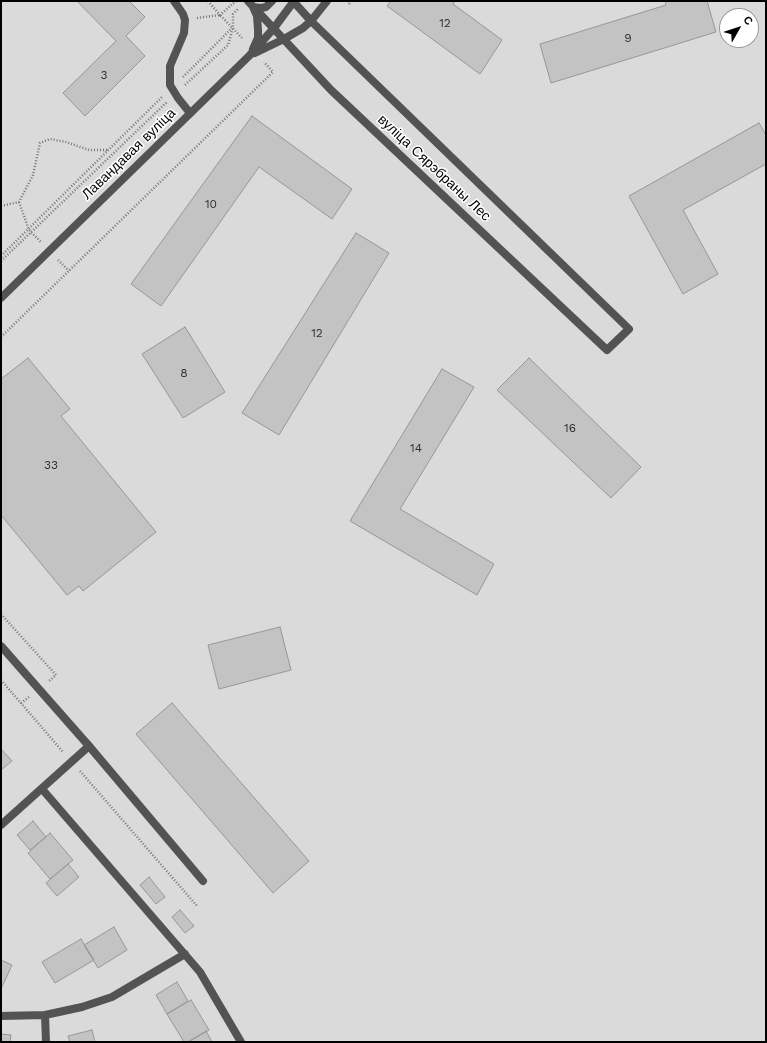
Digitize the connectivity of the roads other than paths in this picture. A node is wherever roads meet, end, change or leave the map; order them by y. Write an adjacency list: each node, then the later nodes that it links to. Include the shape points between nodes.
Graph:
1 (174, 1): 10 (street, via 185,20 184,33 170,66 170,85)
2 (272, 1): 5 (street, via 261,8)
3 (294, 1): 6 (street, вуліца Сярэбраны Лес); 7 (street, Лавандавая вуліца)
4 (327, 1): 6 (street)
5 (248, 4): 7 (street, вуліца Сярэбраны Лес); 9 (street, via 257,16 258,30 258,38)
6 (311, 21): 8 (street); 8 (street, вуліца Сярэбраны Лес, via 629,329 607,350 331,90)
7 (274, 28): 8 (street, вуліца Сярэбраны Лес); 9 (street, Лавандавая вуліца)
8 (284, 39): 9 (street)
9 (250, 55): 10 (street, Лавандавая вуліца)
10 (190, 113): 11 (street, Лавандавая вуліца)
11 (1, 298)
12 (1, 646): 13 (street)
13 (90, 746): 14 (street); 16 (street)
14 (42, 789): 15 (street); 17 (street)
15 (1, 825)
16 (203, 881)
17 (184, 954): 18 (street, via 112,997); 21 (street, via 200,972)
18 (45, 1015): 19 (street); 20 (street)
19 (1, 1016)
20 (46, 1042)
21 (241, 1042)

